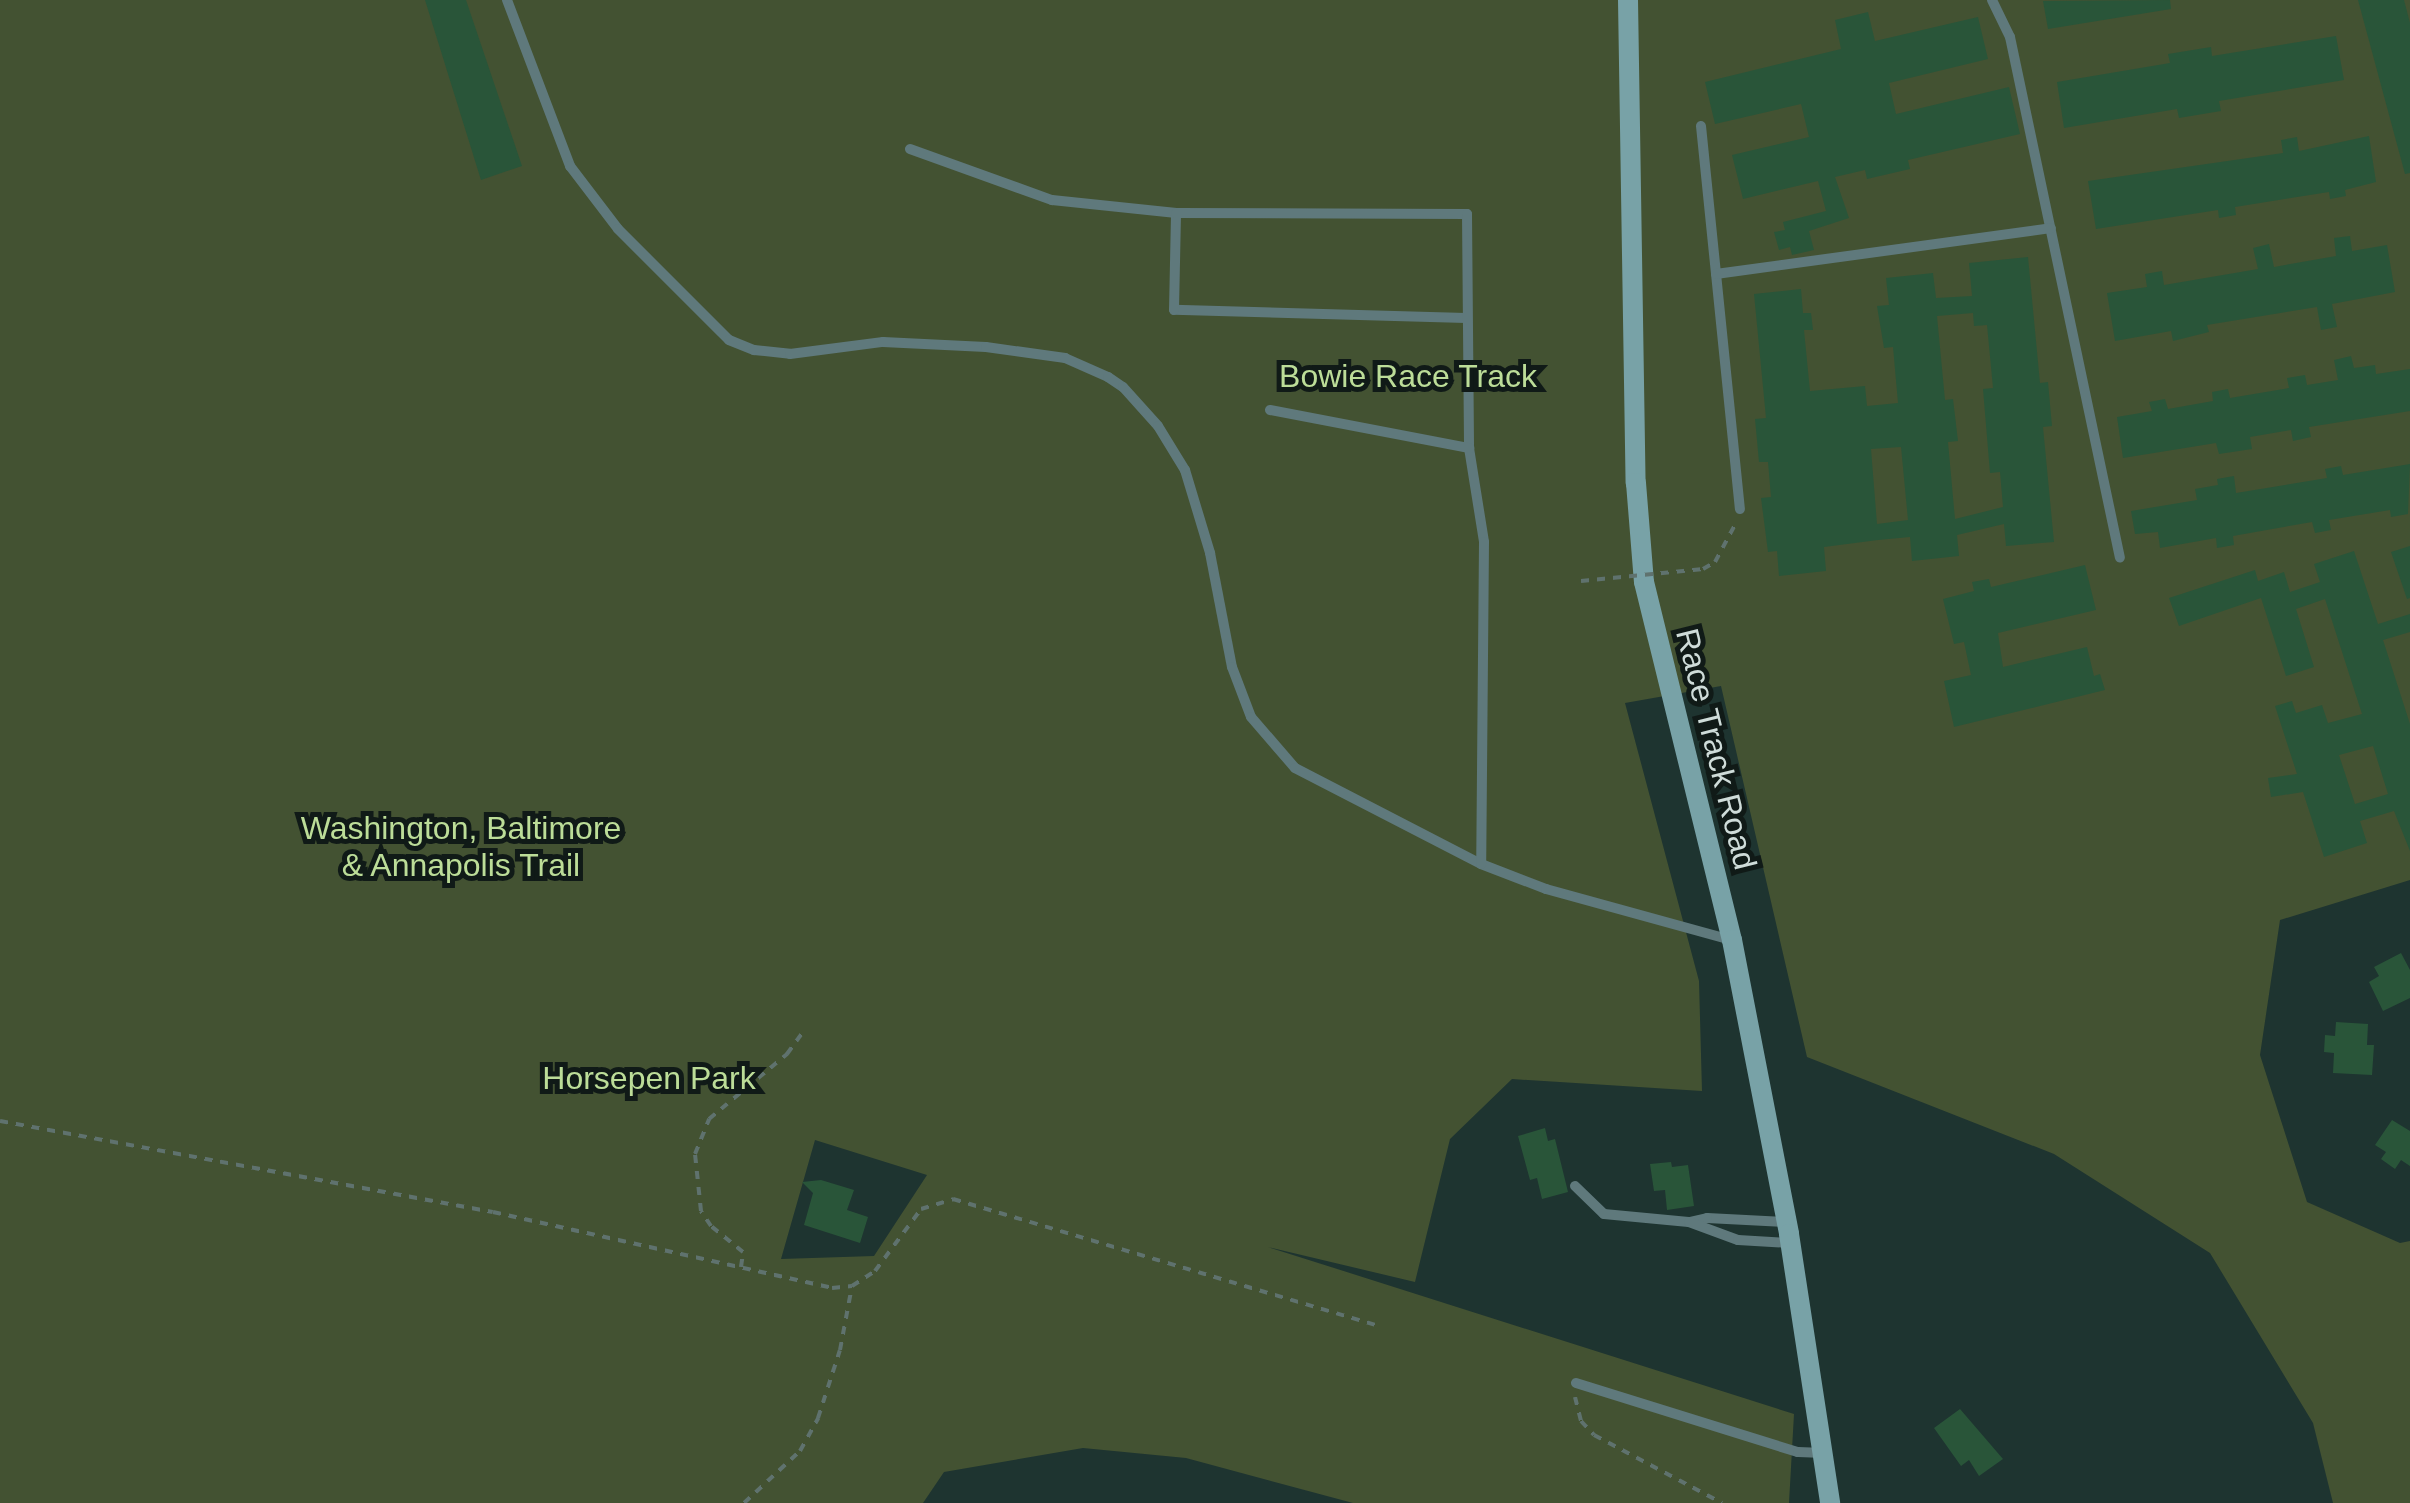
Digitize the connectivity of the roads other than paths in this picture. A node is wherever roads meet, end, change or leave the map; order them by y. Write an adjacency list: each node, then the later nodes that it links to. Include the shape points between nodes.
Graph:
1 (507, 0): 14 (lane, via 570,166 618,229 729,340 790,354 883,342 1017,351 1065,358 1123,387 1185,470 1210,552 1232,667 1266,740 1304,774)
2 (1628, 0): 15 (street, Race Track Road, via 1640,546)
3 (1992, 0): 7 (lane, via 2010,37)
4 (1700, 126): 8 (lane)
5 (910, 149): 6 (lane, via 1052,200)
6 (1176, 212): 9 (lane, via 1174,310); 9 (lane, via 1466,214)
7 (2051, 228): 8 (lane); 13 (lane)
8 (1716, 274): 12 (lane)
9 (1466, 318): 11 (lane)
10 (1270, 410): 11 (lane)
11 (1469, 448): 14 (lane, via 1484,542)
12 (1740, 509)
13 (2120, 558)
14 (1481, 864): 15 (lane, via 1546,889)
15 (1732, 940): 18 (street, Race Track Road)
16 (1574, 1186): 17 (lane, via 1604,1214)
17 (1689, 1222): 18 (lane, via 1707,1218); 18 (lane, via 1738,1240)
18 (1788, 1233): 20 (street, Race Track Road)
19 (1576, 1383): 20 (lane, via 1798,1452)
20 (1825, 1453): 21 (street, Race Track Road)
21 (1830, 1503)

